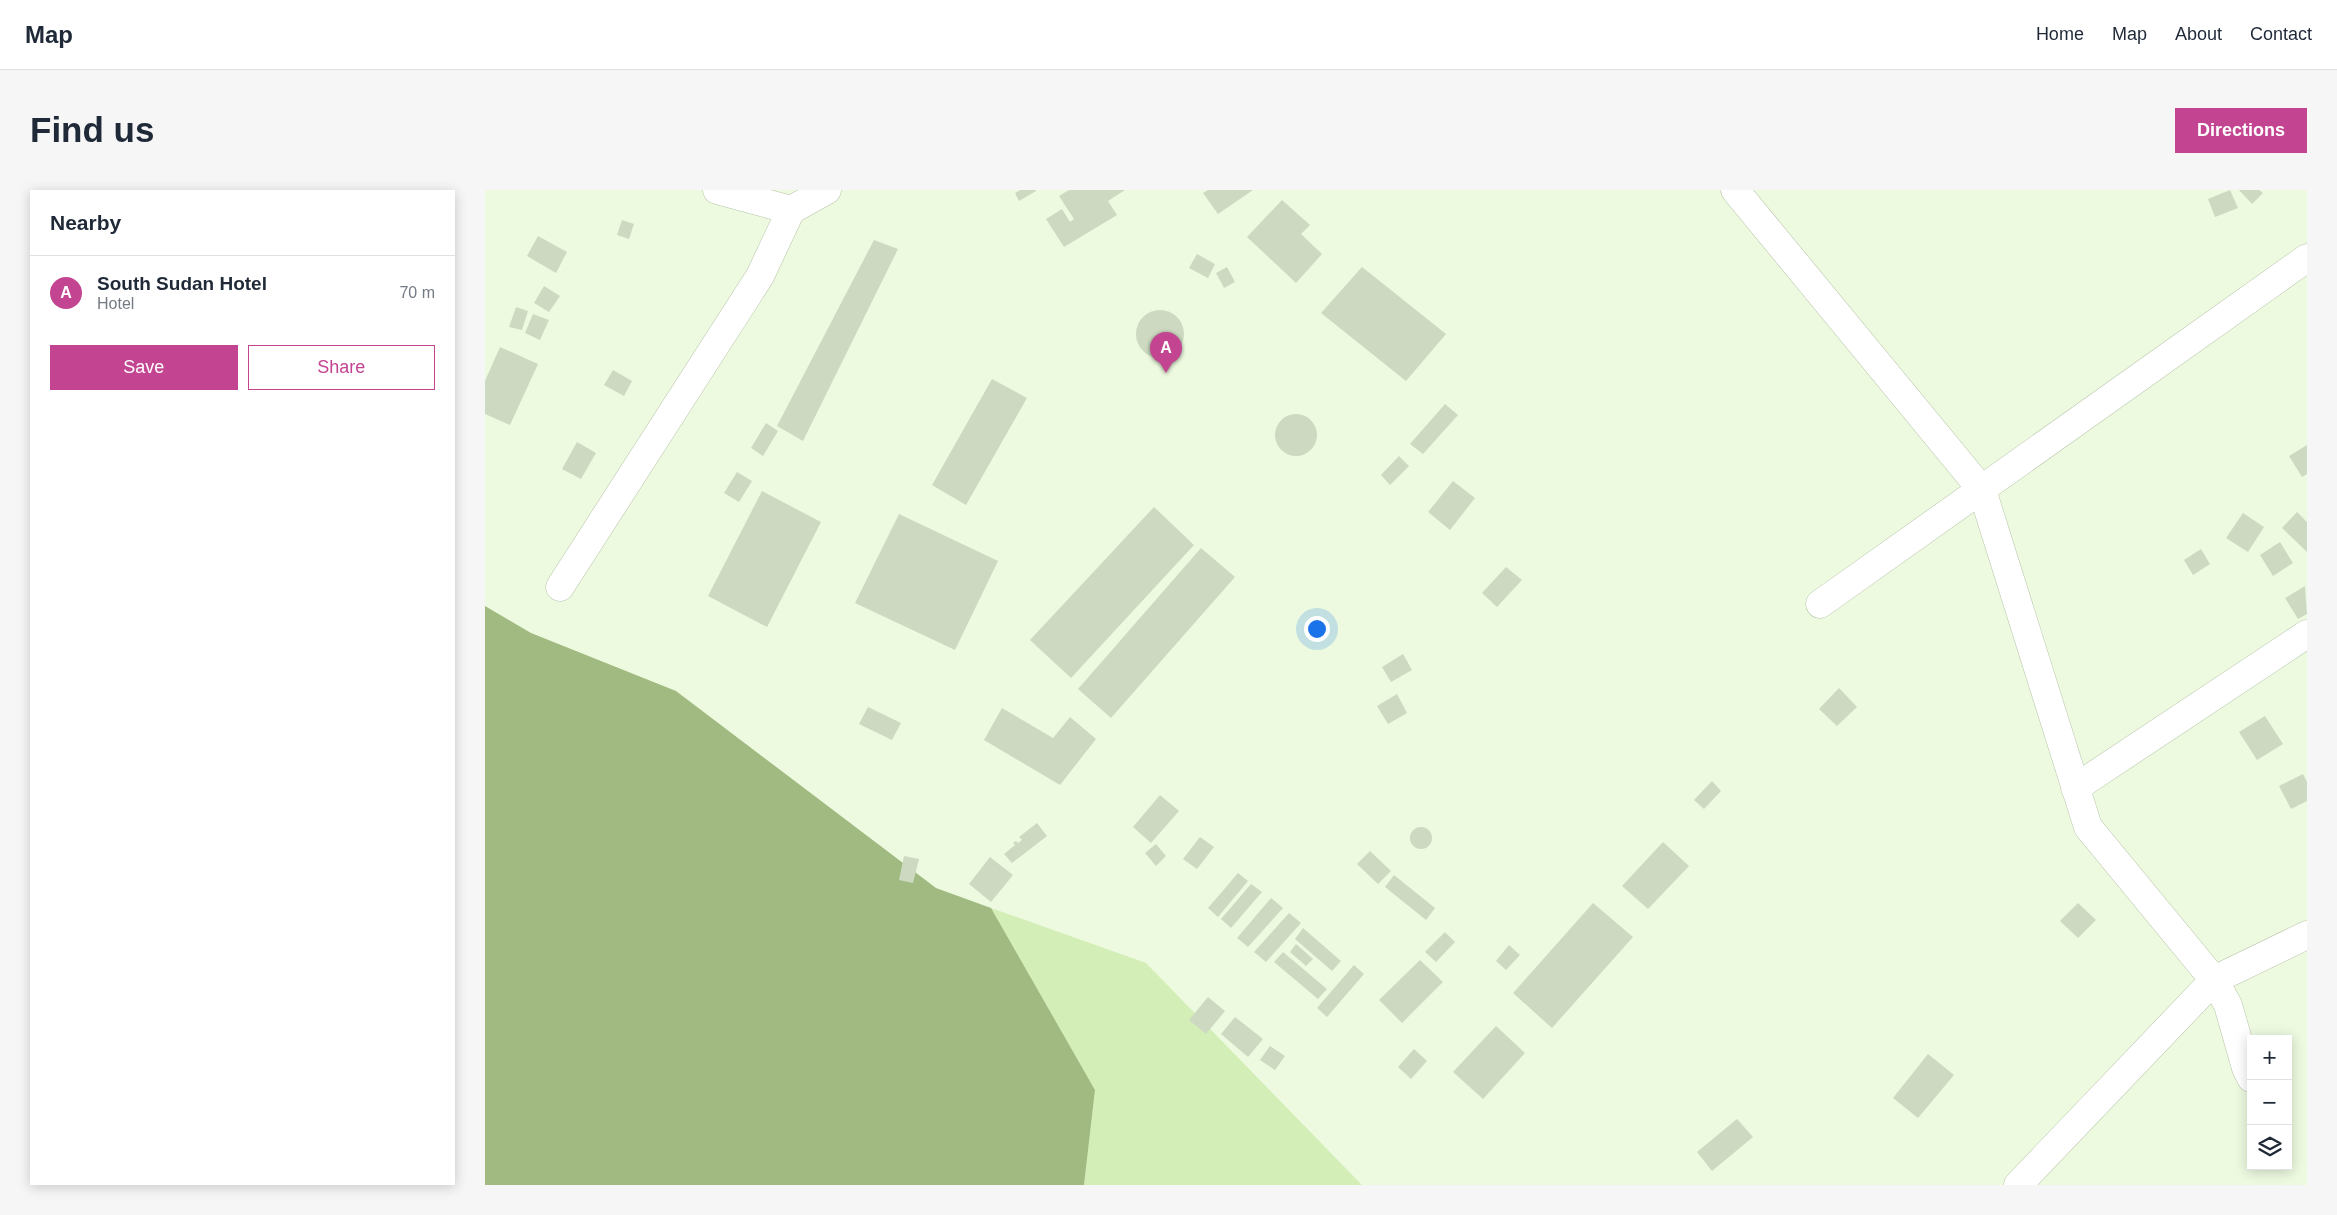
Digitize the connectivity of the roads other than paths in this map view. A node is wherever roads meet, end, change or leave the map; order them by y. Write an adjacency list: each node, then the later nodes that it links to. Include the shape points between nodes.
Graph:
1 (717, 190): 4 (street)
2 (827, 190): 4 (street)
3 (1735, 190): 6 (street)
4 (791, 210): 7 (street, via 760,276)
5 (2307, 258): 6 (street)
6 (1982, 490): 8 (street); 10 (street)
7 (560, 587)
8 (1820, 604)
9 (2307, 634): 10 (street)
10 (2075, 788): 12 (street, via 2088,827)
11 (2307, 935): 12 (street)
12 (2213, 980): 13 (street, via 2228,1005); 14 (street)
13 (2247, 1070)
14 (2018, 1185)

